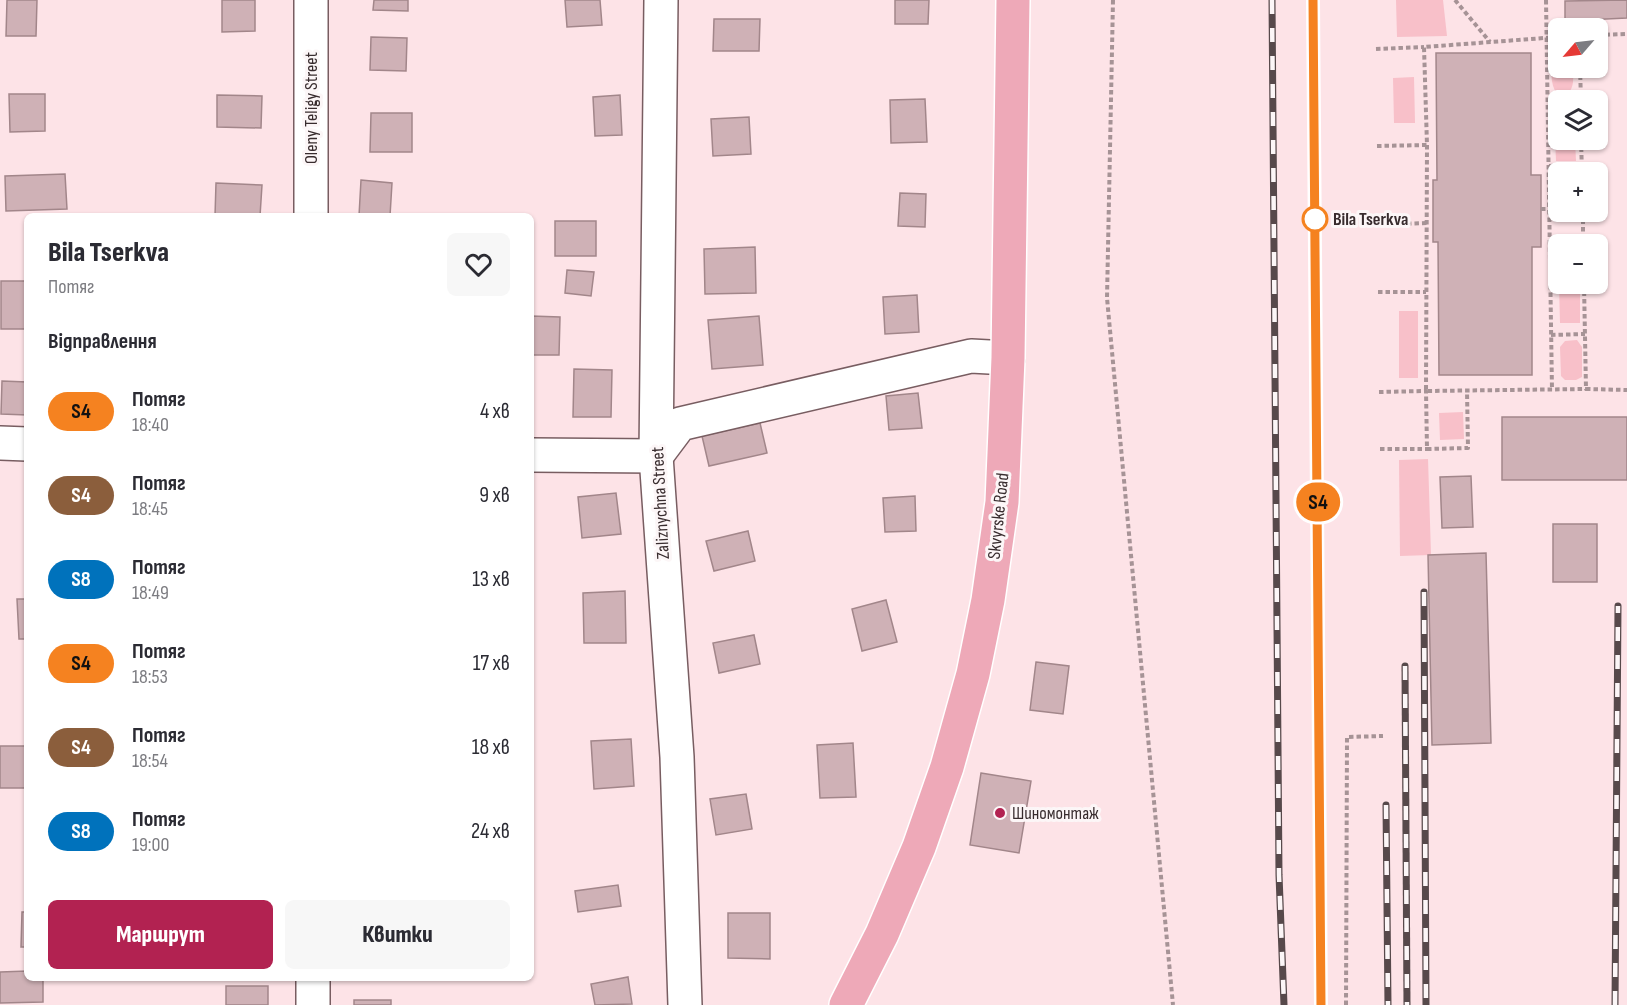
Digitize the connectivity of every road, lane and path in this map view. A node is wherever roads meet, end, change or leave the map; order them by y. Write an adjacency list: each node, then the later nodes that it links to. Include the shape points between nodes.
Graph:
1 (311, 0): 20 (street, Oleny Teligy Street)
2 (661, 0): 41 (street, Zaliznychna Street)
3 (1013, 0): 29 (main road, Skvyrske Road)
4 (1113, 0): 47 (path, via 1107,298)
5 (1455, 0): 10 (path)
6 (1546, 0): 9 (path)
7 (1627, 34): 8 (path)
8 (1608, 35)
9 (1547, 38): 10 (path); 13 (path)
10 (1490, 42): 11 (path)
11 (1424, 47): 12 (path); 14 (path)
12 (1376, 49)
13 (1548, 102)
14 (1427, 145): 15 (path); 16 (path)
15 (1377, 146)
16 (1427, 208): 18 (path); 21 (path)
17 (1548, 208): 19 (path)
18 (1433, 209)
19 (1541, 209)
20 (311, 213)
21 (1427, 223): 22 (path); 24 (path)
22 (1377, 225)
23 (1378, 292): 24 (path)
24 (1426, 292): 33 (path)
25 (1551, 294): 28 (path)
26 (1584, 294): 27 (path)
27 (1585, 334): 28 (path); 30 (path)
28 (1551, 335): 31 (path)
29 (1008, 358): 41 (street, via 971,356 680,424); 46 (main road, Skvyrske Road, via 1002,502 973,674 919,848)
30 (1586, 389): 31 (path); 32 (path)
31 (1552, 390): 34 (path)
32 (1627, 390)
33 (1426, 391): 34 (path); 35 (path); 39 (path)
34 (1467, 391): 39 (path, via 1468,448)
35 (1379, 392)
36 (0, 443): 37 (street)
37 (24, 444)
38 (1380, 449): 39 (path)
39 (1427, 449)
40 (534, 455): 41 (street)
41 (656, 456): 45 (street, Zaliznychna Street, via 677,757)
42 (1383, 736): 48 (path, via 1347,737)
43 (313, 981): 44 (street)
44 (314, 1005)
45 (685, 1005)
46 (846, 1005)
47 (1173, 1005)
48 (1346, 1005)

